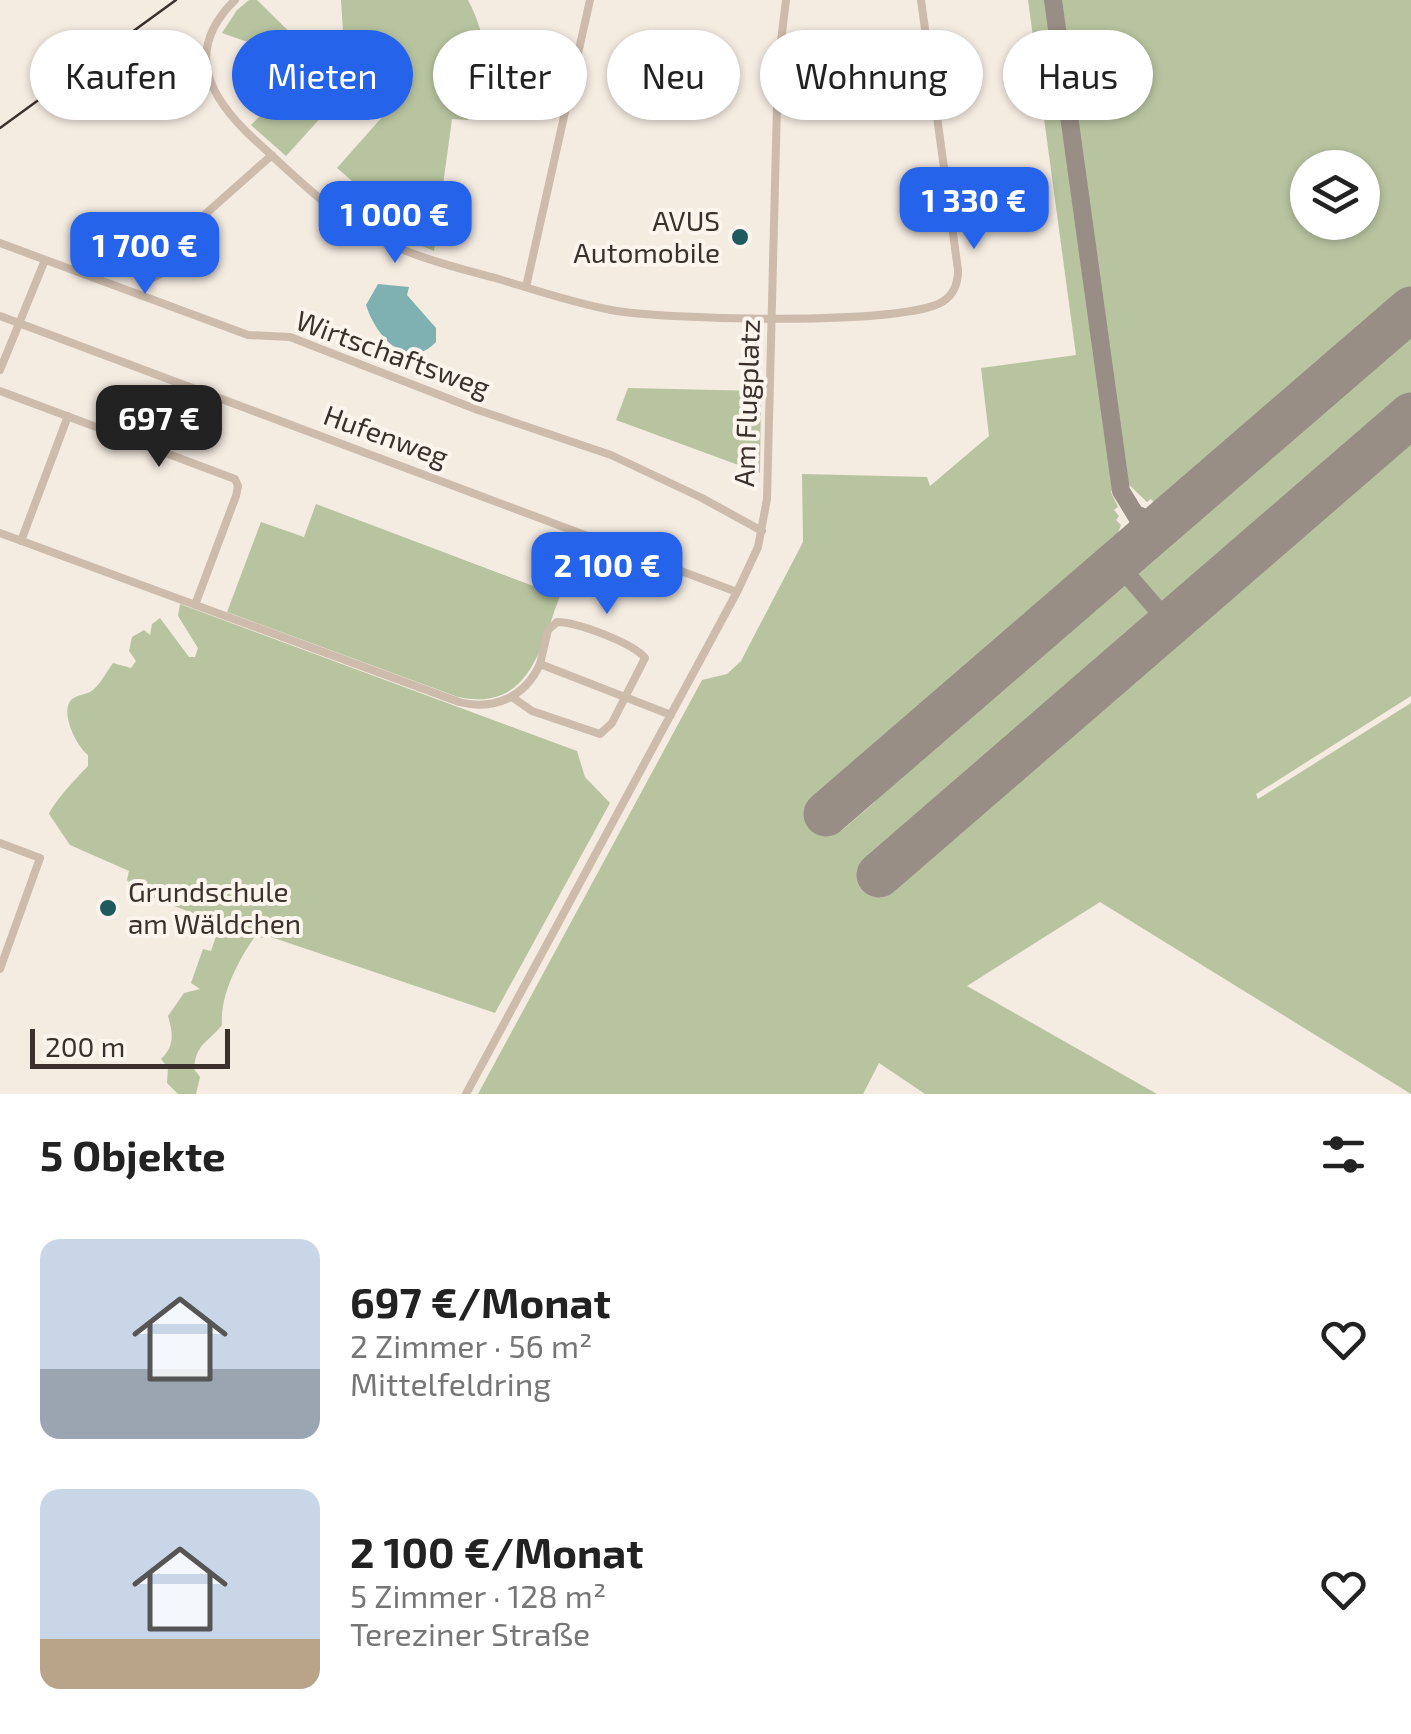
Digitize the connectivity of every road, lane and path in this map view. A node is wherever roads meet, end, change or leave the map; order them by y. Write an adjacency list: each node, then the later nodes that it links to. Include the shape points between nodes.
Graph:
1 (235, 0): 5 (street, via 212,35 210,79 222,107)
2 (590, 0): 9 (street)
3 (786, 0): 11 (street, Am Flugplatz, via 778,66)
4 (921, 0): 11 (street, via 956,286 946,300 927,308 846,318)
5 (272, 155): 7 (street); 9 (street, via 331,208 382,240)
6 (0, 243): 8 (street, Wirtschaftsweg)
7 (161, 253)
8 (45, 260): 12 (street); 16 (street, Wirtschaftsweg, via 248,335 290,337 611,456)
9 (526, 288): 11 (street, via 618,312)
10 (0, 316): 12 (street, Hufenweg)
11 (772, 317): 16 (street, Am Flugplatz)
12 (19, 323): 13 (street); 19 (street, Hufenweg)
13 (0, 370)
14 (0, 391): 15 (street)
15 (68, 416): 18 (street); 20 (street, via 237,482)
16 (762, 532): 19 (street, Am Flugplatz)
17 (0, 533): 18 (street)
18 (21, 541): 20 (street)
19 (737, 592): 24 (street, Am Flugplatz)
20 (195, 605): 22 (street, via 459,702 484,706)
21 (540, 664): 22 (street); 23 (street); 23 (street, via 548,630 557,622 626,644 644,658)
22 (512, 697): 23 (street, via 532,711 600,734)
23 (626, 697): 24 (street)
24 (671, 714): 27 (street, Am Flugplatz)
25 (0, 843): 26 (street, via 40,858)
26 (0, 969)
27 (466, 1094)

